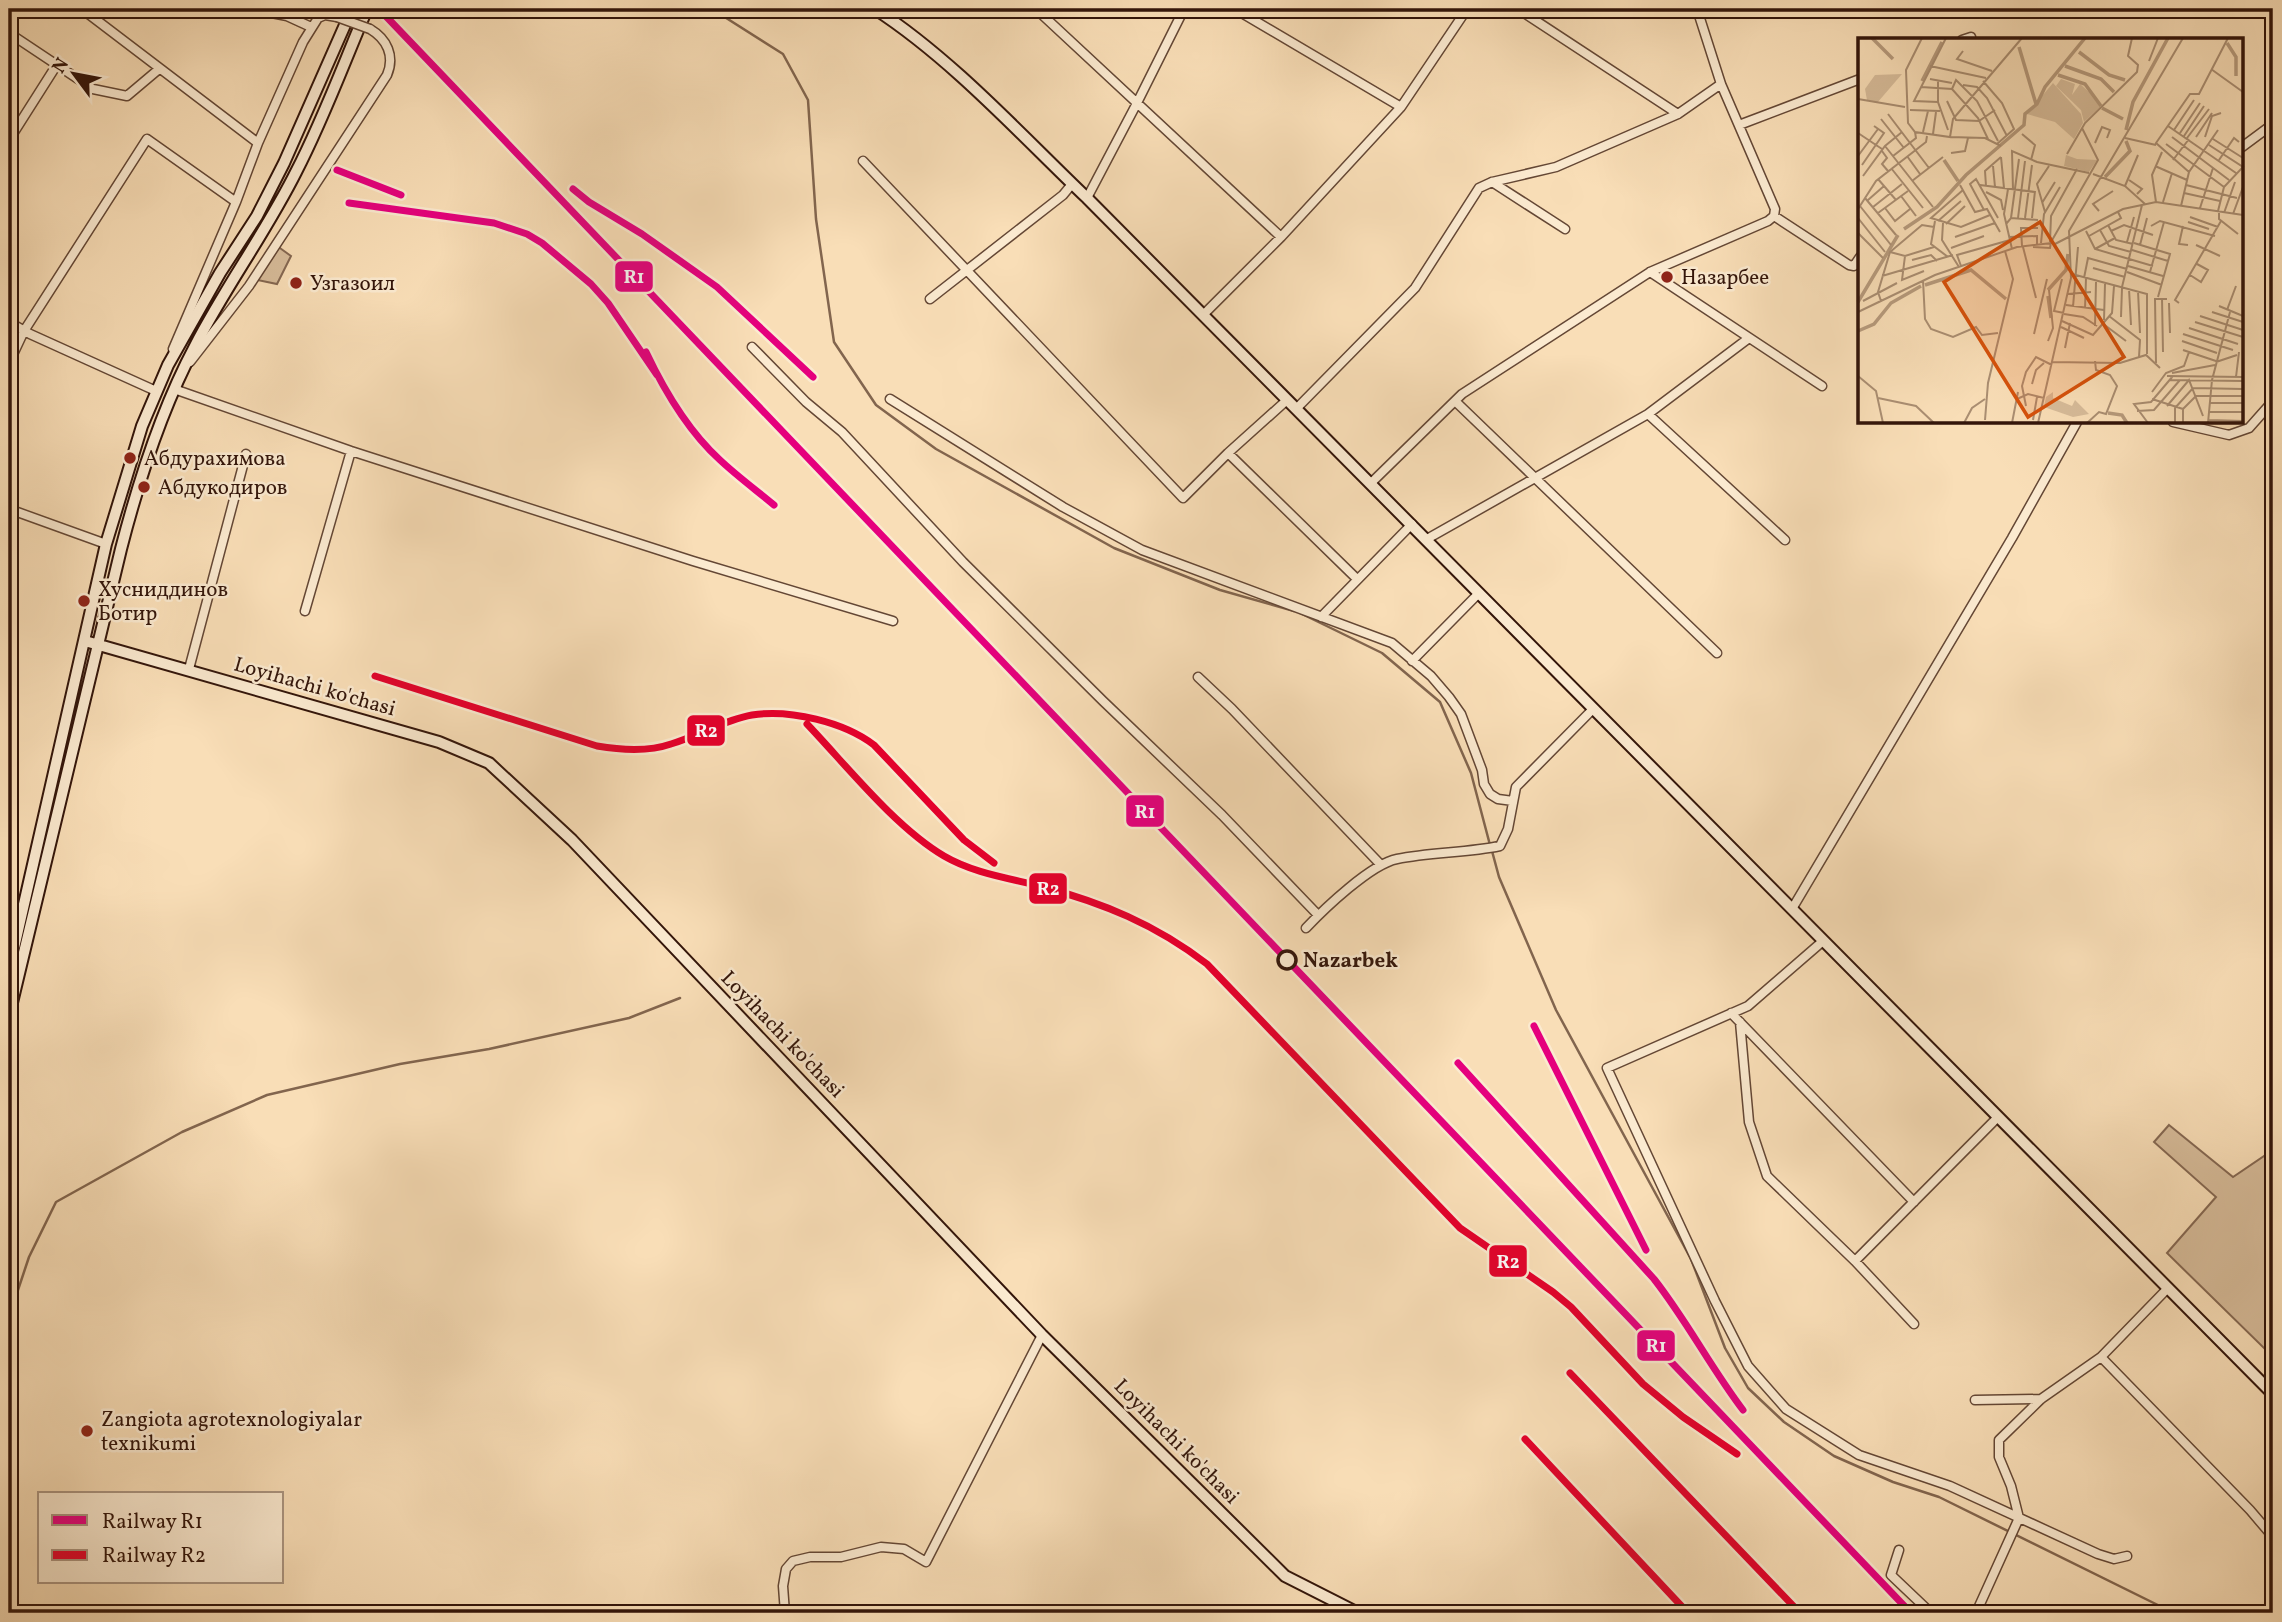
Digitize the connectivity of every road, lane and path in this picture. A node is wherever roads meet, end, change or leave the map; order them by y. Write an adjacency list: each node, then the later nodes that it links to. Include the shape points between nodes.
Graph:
1 (82, 9): 18 (street)
2 (250, 9): 13 (street)
3 (352, 9): 47 (main road, via 262,205)
4 (875, 9): 31 (main road, via 958,74)
5 (1035, 9): 21 (street)
6 (1184, 9): 21 (street)
7 (1235, 9): 22 (street)
8 (1467, 9): 22 (street)
9 (1518, 9): 23 (street)
10 (1697, 9): 20 (street)
11 (319, 12): 13 (street); 48 (street, bridge, via 370,29 387,46 391,62 387,75 249,286)
12 (364, 16): 48 (main road, via 297,170)
13 (311, 27): 27 (street)
14 (9, 33): 17 (street)
15 (1971, 37): 16 (street)
16 (1968, 38)
17 (55, 66): 18 (street, via 93,89 127,96); 26 (street)
18 (159, 69): 27 (street)
19 (1858, 80): 25 (street)
20 (1721, 84): 23 (street); 25 (street)
21 (1137, 103): 32 (street); 36 (street)
22 (1401, 107): 36 (street)
23 (1678, 114): 30 (street, via 1556,167)
24 (2273, 124): 28 (street)
25 (1739, 125): 34 (street, via 1775,208)
26 (9, 140)
27 (258, 143): 33 (street)
28 (2244, 146)
29 (863, 161): 38 (street)
30 (1492, 182): 35 (street); 56 (street, via 1479,188 1415,288)
31 (1072, 184): 32 (main road); 38 (street)
32 (1087, 198): 41 (main road)
33 (236, 202): 43 (street, via 147,139); 47 (street)
34 (1774, 216): 37 (street, via 1849,265); 39 (street)
35 (1565, 229)
36 (1281, 236): 41 (street)
37 (1858, 260)
38 (966, 271): 40 (street); 61 (street, via 1183,498)
39 (1650, 272): 44 (street); 54 (street)
40 (930, 299)
41 (1203, 315): 53 (main road)
42 (9, 322): 43 (street)
43 (24, 331): 46 (street); 51 (street)
44 (1749, 338): 49 (street); 57 (street)
45 (752, 347): 85 (street, via 842,432 963,562)
46 (9, 363)
47 (168, 365): 51 (main road)
48 (182, 372): 50 (main road)
49 (1822, 386)
50 (174, 389): 60 (street); 76 (main road, via 141,475)
51 (156, 391): 69 (main road, via 128,465)
52 (890, 398): 73 (street, via 1063,507 1142,550)
53 (1287, 400): 56 (main road); 61 (street)
54 (1455, 401): 63 (street); 64 (street)
55 (2273, 401): 59 (street, via 2249,428 2229,435)
56 (1297, 408): 64 (main road)
57 (1648, 414): 63 (street); 68 (street)
58 (2076, 424): 84 (street)
59 (2182, 424)
60 (351, 451): 72 (street); 74 (street)
61 (1228, 453): 70 (street)
62 (246, 454): 79 (street)
63 (1537, 478): 67 (street); 77 (street)
64 (1371, 483): 66 (main road)
65 (9, 509): 69 (street)
66 (1412, 524): 67 (main road); 70 (street)
67 (1427, 539): 71 (main road)
68 (1785, 540)
69 (106, 544): 75 (main road)
70 (1357, 579): 73 (street)
71 (1479, 593): 78 (street); 81 (main road)
72 (305, 611)
73 (1321, 617): 78 (street, via 1392,643)
74 (893, 621)
75 (86, 641): 76 (main road, Loyihachi ko'chasi); 88 (main road)
76 (98, 644): 79 (main road, Loyihachi ko'chasi); 90 (main road)
77 (1717, 653)
78 (1412, 661): 82 (street, via 1461,714 1490,794)
79 (188, 669): 97 (main road, Loyihachi ko'chasi, via 439,742 489,763 572,840)
80 (1198, 677): 83 (street)
81 (1593, 709): 82 (street, via 1516,787); 84 (main road)
82 (1513, 800): 83 (street, via 1500,846 1395,859)
83 (1381, 865): 85 (street)
84 (1792, 909): 87 (main road)
85 (1318, 915): 86 (street)
86 (1306, 928)
87 (1823, 941): 89 (street, via 1748,1006); 92 (main road)
88 (9, 970)
89 (1731, 1013): 91 (street); 102 (street, via 1607,1068 1748,1366 1786,1409 1859,1455 1950,1486)
90 (9, 1016)
91 (1740, 1022): 93 (street); 94 (street, via 1749,1122 1767,1176)
92 (1998, 1117): 93 (street); 95 (main road)
93 (1914, 1202): 94 (street)
94 (1855, 1261): 96 (street)
95 (2168, 1288): 98 (street); 99 (main road)
96 (1914, 1324)
97 (1042, 1335): 106 (street, via 926,1562 904,1549 881,1547 841,1557 793,1561 786,1569 783,1587); 107 (main road, Loyihachi ko'chasi, via 1285,1576)
98 (2101, 1357): 100 (street); 103 (street)
99 (2273, 1394)
100 (2042, 1399): 101 (street); 102 (street, via 1999,1440 1999,1457)
101 (1975, 1400)
102 (2019, 1518): 105 (street, via 2098,1554 2114,1559); 109 (street)
103 (2273, 1537)
104 (1899, 1550): 108 (street, via 1891,1575)
105 (2127, 1556)
106 (785, 1613)
107 (1358, 1613)
108 (1931, 1613)
109 (1976, 1613)

